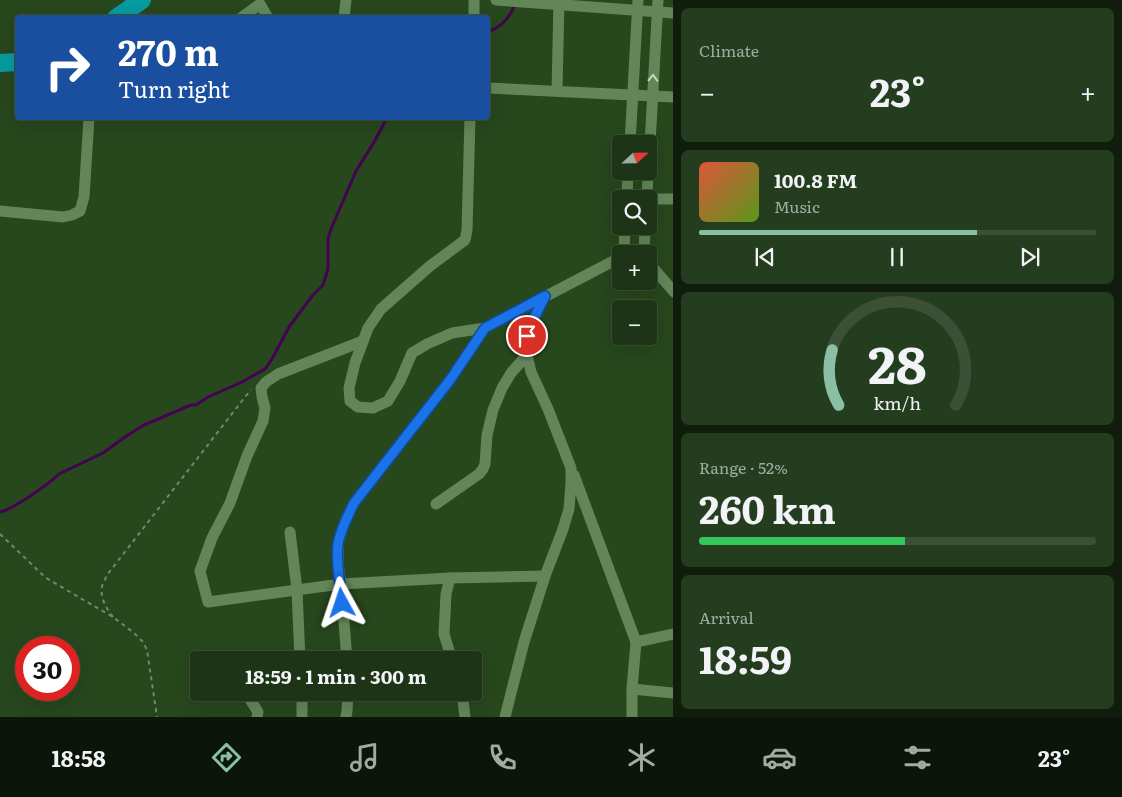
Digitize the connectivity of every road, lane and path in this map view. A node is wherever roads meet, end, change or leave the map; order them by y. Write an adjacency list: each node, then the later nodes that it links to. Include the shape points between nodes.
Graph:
1 (142, 0): 12 (highway)
2 (346, 0): 15 (street)
3 (474, 0): 16 (street)
4 (496, 0): 6 (street)
5 (658, 0): 10 (street)
6 (516, 1): 8 (street)
7 (266, 2): 13 (street); 14 (street)
8 (559, 2): 9 (street); 20 (street)
9 (638, 5): 10 (street); 21 (street)
10 (657, 12): 11 (street); 22 (street, one-way to 10)
11 (673, 13)
12 (120, 15)
13 (246, 15)
14 (268, 15)
15 (344, 15)
16 (474, 15)
17 (15, 62): 18 (highway)
18 (0, 63)
19 (490, 88): 20 (street)
20 (557, 91): 21 (street)
21 (632, 95): 22 (street); 26 (street)
22 (652, 96): 23 (street); 27 (street)
23 (673, 98)
24 (89, 120): 30 (street, via 84,197 80,211 64,216)
25 (470, 120): 36 (street, via 467,230 464,240 381,309)
26 (630, 135)
27 (650, 135)
28 (657, 199): 29 (street)
29 (673, 200)
30 (0, 211)
31 (612, 262): 34 (street)
32 (657, 273): 33 (street)
33 (673, 292)
34 (545, 296): 35 (street); 37 (street, via 527,336)
35 (485, 328): 36 (street, via 452,333 412,353 388,401 373,408 358,407 350,401 349,388); 45 (street, via 450,380 354,503 338,544)
36 (363, 341): 46 (street, via 278,374 261,388 265,408 263,421 200,571 208,602)
37 (527, 355): 39 (street); 40 (street, via 511,373 493,410 483,469)
38 (252, 389): 47 (path, via 107,575 102,586 103,598)
39 (570, 468): 43 (street, via 569,509); 49 (street)
40 (436, 504)
41 (290, 532): 46 (street)
42 (0, 534): 47 (path, via 46,578)
43 (545, 576): 44 (street); 64 (street)
44 (450, 578): 45 (street); 52 (street, via 444,634)
45 (341, 584): 46 (street); 51 (street)
46 (297, 590): 50 (street)
47 (113, 617): 60 (path, via 134,633 147,650)
48 (673, 634): 49 (street)
49 (636, 642): 53 (street)
50 (300, 651)
51 (345, 651)
52 (449, 651)
53 (632, 689): 54 (street); 65 (street)
54 (673, 693)
55 (251, 701): 59 (street)
56 (302, 701): 61 (street)
57 (347, 701): 62 (street)
58 (463, 701): 63 (street)
59 (259, 715)
60 (157, 717)
61 (302, 717)
62 (346, 717)
63 (466, 717)
64 (505, 717)
65 (632, 717)

